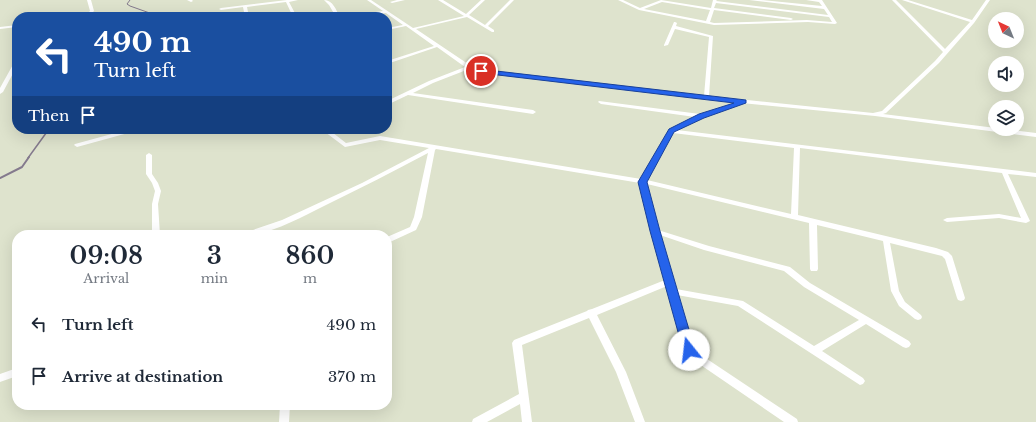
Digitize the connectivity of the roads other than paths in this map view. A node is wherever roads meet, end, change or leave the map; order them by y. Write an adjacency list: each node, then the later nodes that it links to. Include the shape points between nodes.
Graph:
1 (89, 0): 25 (street)
2 (295, 0): 16 (street)
3 (326, 0): 28 (street)
4 (369, 0): 29 (street)
5 (403, 0): 19 (street)
6 (440, 0): 31 (street)
7 (483, 0): 31 (street)
8 (512, 0): 38 (street)
9 (620, 0): 23 (street)
10 (663, 0): 23 (street); 24 (street)
11 (751, 0): 21 (street)
12 (808, 0): 18 (street)
13 (894, 0): 47 (street)
14 (904, 0): 35 (street)
15 (988, 0): 35 (street)
16 (287, 1): 20 (street); 27 (street)
17 (715, 1): 24 (street); 32 (street)
18 (821, 1): 21 (street)
19 (392, 2)
20 (245, 6): 22 (street); 26 (street)
21 (826, 8): 32 (street)
22 (221, 9)
23 (640, 9): 33 (street)
24 (712, 9): 34 (street); 36 (street)
25 (91, 12)
26 (246, 12)
27 (292, 12)
28 (335, 12)
29 (388, 12)
30 (392, 15): 37 (street)
31 (467, 15): 38 (street); 43 (street)
32 (830, 16): 34 (street, via 835,23)
33 (679, 17): 36 (street); 42 (street)
34 (811, 21): 36 (street, via 721,25)
35 (973, 22): 47 (street)
36 (708, 23)
37 (407, 25): 41 (street); 43 (street)
38 (486, 26): 44 (street)
39 (12, 27): 40 (street)
40 (0, 28)
41 (392, 28)
42 (673, 28): 45 (street); 53 (street, via 712,36)
43 (412, 29): 46 (street)
44 (493, 31)
45 (666, 45)
46 (437, 46): 48 (street); 49 (street)
47 (945, 52): 58 (street, via 938,62 884,112)
48 (392, 61)
49 (469, 67): 52 (street); 53 (street, via 499,74)
50 (12, 71): 51 (street)
51 (0, 92)
52 (406, 94): 54 (street); 57 (street)
53 (706, 97): 56 (street)
54 (392, 101)
55 (601, 102): 59 (street)
56 (743, 102): 58 (street); 59 (street)
57 (533, 112)
58 (873, 115): 63 (street)
59 (701, 116): 60 (street)
60 (671, 130): 65 (street); 70 (street)
61 (118, 134): 64 (street)
62 (331, 134): 66 (street, via 345,145 380,138)
63 (1036, 135)
64 (77, 145)
65 (796, 146): 68 (street); 71 (street)
66 (434, 148): 70 (street); 75 (street, via 285,222); 77 (street, via 418,217 413,228)
67 (149, 155): 74 (street, via 149,174 158,191 155,204)
68 (1004, 171): 69 (street); 72 (street, via 1026,221 999,216)
69 (1036, 175)
70 (643, 182): 71 (street); 76 (street)
71 (794, 217): 73 (street)
72 (947, 220)
73 (814, 222): 78 (street); 79 (street)
74 (156, 230)
75 (262, 230)
76 (655, 231): 80 (street); 84 (street, via 787,269 807,285)
77 (392, 238)
78 (886, 239): 81 (street, via 945,254 949,258); 83 (street, via 895,290 902,304)
79 (814, 269)
80 (671, 286): 82 (street); 86 (street, via 740,303); 96 (street, via 692,354)
81 (961, 298)
82 (591, 312): 90 (street, via 517,343); 95 (street, via 621,372)
83 (918, 317)
84 (866, 320): 85 (street); 86 (street)
85 (906, 344)
86 (814, 351): 89 (street)
87 (12, 374): 88 (street)
88 (0, 378)
89 (860, 381)
90 (523, 398): 93 (street); 94 (street)
91 (285, 410): 92 (street)
92 (284, 422)
93 (477, 422)
94 (527, 422)
95 (640, 422)
96 (793, 422)

